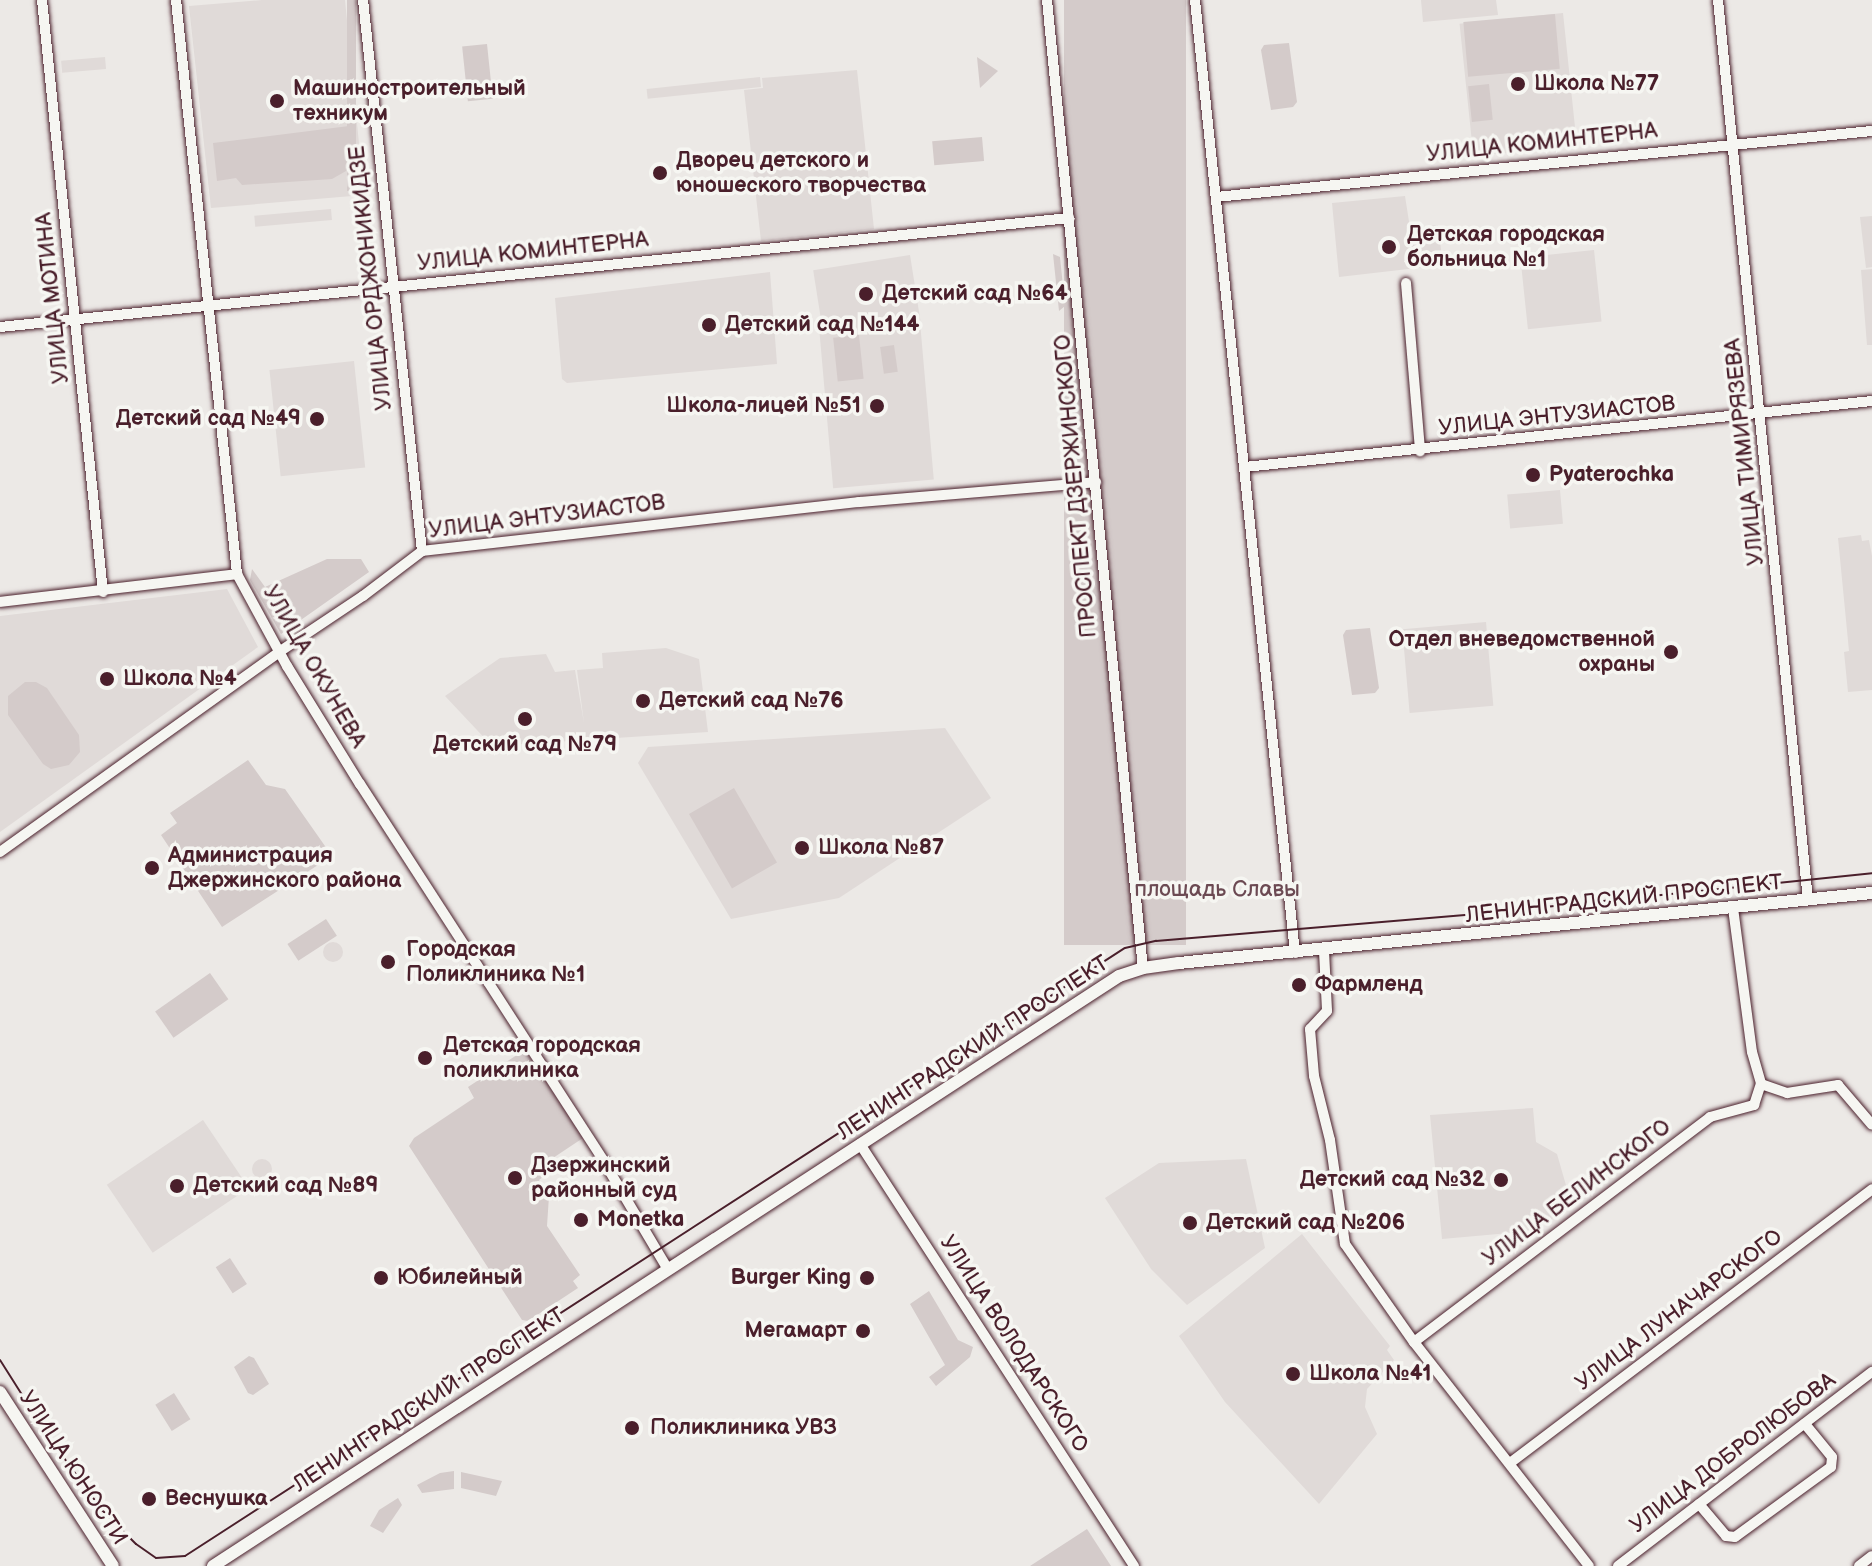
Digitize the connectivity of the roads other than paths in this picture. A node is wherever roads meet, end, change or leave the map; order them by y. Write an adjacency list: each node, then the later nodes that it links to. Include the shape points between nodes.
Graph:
1 (42, 0): 14 (street, УЛИЦА МОТИНА)
2 (176, 0): 13 (street, УЛИЦА ОКУНЕВА)
3 (363, 0): 12 (street, УЛИЦА ОРДЖОНИКИДЗЕ)
4 (1047, 0): 10 (street, ПРОСПЕКТ ДЗЕРЖИНСКОГО)
5 (1195, 0): 9 (street)
6 (1718, 0): 8 (street, УЛИЦА ТИМИРЯЗЕВА)
7 (1872, 131): 8 (street, УЛИЦА КОМИНТЕРНА)
8 (1732, 143): 9 (street, УЛИЦА КОМИНТЕРНА); 17 (street, УЛИЦА ТИМИРЯЗЕВА)
9 (1216, 197): 19 (street)
10 (1069, 218): 12 (street, УЛИЦА КОМИНТЕРНА); 20 (street, ПРОСПЕКТ ДЗЕРЖИНСКОГО)
11 (1406, 283): 18 (street)
12 (392, 286): 13 (street, УЛИЦА КОМИНТЕРНА); 21 (street, УЛИЦА ОРДЖОНИКИДЗЕ)
13 (210, 304): 14 (street, УЛИЦА КОМИНТЕРНА); 22 (street, УЛИЦА ОКУНЕВА)
14 (76, 319): 15 (street, УЛИЦА КОМИНТЕРНА); 23 (street, УЛИЦА МОТИНА)
15 (0, 327)
16 (1872, 401): 17 (street, УЛИЦА ЭНТУЗИАСТОВ)
17 (1760, 413): 18 (street, УЛИЦА ЭНТУЗИАСТОВ); 28 (street, УЛИЦА ТИМИРЯЗЕВА)
18 (1420, 451): 19 (street, УЛИЦА ЭНТУЗИАСТОВ)
19 (1245, 467): 31 (street)
20 (1096, 482): 21 (street, УЛИЦА ЭНТУЗИАСТОВ, via 859,502); 32 (street, ПРОСПЕКТ ДЗЕРЖИНСКОГО)
21 (422, 551): 25 (street, УЛИЦА ЭНТУЗИАСТОВ)
22 (237, 574): 23 (street); 25 (street, УЛИЦА ОКУНЕВА)
23 (103, 592): 24 (street)
24 (0, 602)
25 (279, 652): 26 (street, УЛИЦА ЭНТУЗИАСТОВ); 37 (street, УЛИЦА ОКУНЕВА)
26 (0, 852)
27 (1872, 893): 28 (main road, ЛЕНИНГРАДСКИЙ ПРОСПЕКТ)
28 (1808, 900): 29 (main road, ЛЕНИНГРАДСКИЙ ПРОСПЕКТ)
29 (1733, 908): 30 (main road, ЛЕНИНГРАДСКИЙ ПРОСПЕКТ); 33 (street)
30 (1324, 951): 31 (main road, ЛЕНИНГРАДСКИЙ ПРОСПЕКТ); 38 (street, via 1327,1011 1310,1029 1343,1236 1350,1256)
31 (1295, 953): 32 (main road, ЛЕНИНГРАДСКИЙ ПРОСПЕКТ)
32 (1143, 968): 35 (main road, ЛЕНИНГРАДСКИЙ ПРОСПЕКТ, via 1119,976)
33 (1761, 1084): 34 (street, via 1787,1093 1838,1085); 38 (street, УЛИЦА БЕЛИНСКОГО, via 1754,1105 1710,1117)
34 (1872, 1125)
35 (860, 1144): 37 (main road, ЛЕНИНГРАДСКИЙ ПРОСПЕКТ); 47 (street, УЛИЦА ВОЛОДАРСКОГО)
36 (1872, 1189): 42 (street, УЛИЦА ЛУНАЧАРСКОГО)
37 (667, 1268): 46 (main road, ЛЕНИНГРАДСКИЙ ПРОСПЕКТ)
38 (1414, 1342): 42 (street)
39 (1872, 1372): 41 (street, УЛИЦА ДОБРОЛЮБОВА)
40 (0, 1392): 45 (main road, УЛИЦА ЮНОСТИ)
41 (1805, 1424): 43 (street, УЛИЦА ДОБРОЛЮБОВА); 43 (street, via 1832,1457 1831,1467 1735,1537 1726,1536)
42 (1510, 1463): 48 (street)
43 (1699, 1504): 49 (street, УЛИЦА ДОБРОЛЮБОВА)
44 (1872, 1556): 50 (street)
45 (113, 1566)
46 (213, 1566)
47 (1134, 1566)
48 (1589, 1566)
49 (1618, 1566)
50 (1859, 1566)

